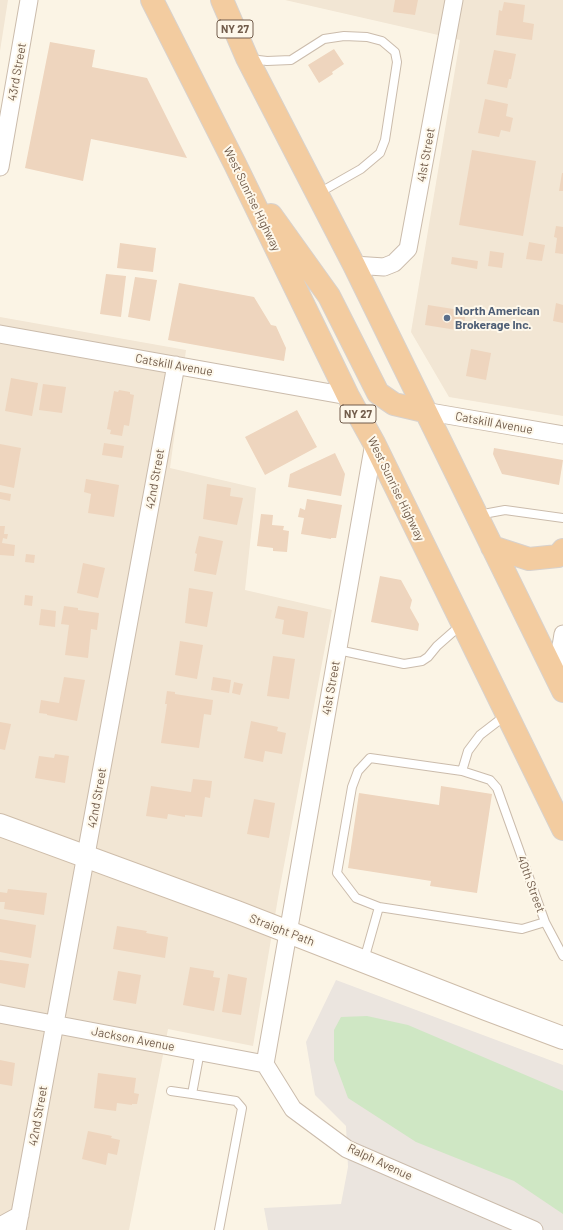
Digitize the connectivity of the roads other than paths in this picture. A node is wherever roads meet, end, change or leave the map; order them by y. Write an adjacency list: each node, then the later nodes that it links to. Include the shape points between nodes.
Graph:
1 (29, 0): 7 (street, 43rd Street)
2 (152, 0): 6 (highway, West Sunrise Highway / NY 27)
3 (222, 0): 5 (highway, NY 27)
4 (454, 0): 9 (street, 41st Street, via 408,249 394,263 384,267)
5 (247, 58): 8 (highway, NY 27); 8 (lane, via 267,61 291,60 324,39 344,36 367,37 382,41 395,52 397,62 385,140 380,153 361,169)
6 (235, 164): 12 (highway, West Sunrise Highway / NY 27); 13 (highway, via 329,296 378,393 394,404)
7 (0, 167)
8 (316, 194): 9 (highway, NY 27)
9 (354, 265): 13 (highway, NY 27)
10 (0, 334): 11 (street, Catskill Avenue)
11 (176, 365): 12 (street, Catskill Avenue); 28 (street, 42nd Street)
12 (348, 396): 15 (highway, West Sunrise Highway / NY 27)
13 (424, 411): 14 (street, Catskill Avenue); 16 (highway, NY 27)
14 (563, 436)
15 (374, 443): 20 (highway, West Sunrise Highway / NY 27); 22 (street, 41st Street)
16 (476, 515): 17 (lane, via 505,510); 18 (highway, NY 27)
17 (563, 518)
18 (492, 547): 19 (highway, via 529,559 558,556); 23 (highway, NY 27)
19 (563, 550)
20 (463, 624): 22 (lane, via 422,661 404,664); 24 (highway, West Sunrise Highway / NY 27)
21 (563, 634): 23 (street)
22 (338, 650): 31 (street, 41st Street)
23 (560, 684)
24 (507, 715): 25 (lane, via 480,735 468,751); 27 (highway, West Sunrise Highway / NY 27)
25 (462, 771): 29 (lane, 40th Street, via 370,758 358,771 352,787 337,873 356,898); 30 (lane, 40th Street, via 490,780 497,788)
26 (0, 825): 28 (main road, Straight Path)
27 (563, 829)
28 (86, 856): 31 (main road, Straight Path); 35 (street, 42nd Street)
29 (379, 907): 30 (lane, 40th Street, via 522,929); 33 (lane)
30 (545, 922): 32 (lane)
31 (288, 932): 33 (main road, Straight Path); 38 (street)
32 (563, 956)
33 (364, 962): 36 (main road, Straight Path)
34 (0, 1014): 35 (street, Jackson Avenue)
35 (55, 1024): 37 (street, Jackson Avenue); 41 (street, 42nd Street)
36 (563, 1038)
37 (200, 1051): 38 (street, Jackson Avenue); 40 (lane)
38 (265, 1064): 44 (street, Ralph Avenue, via 293,1110 347,1149)
39 (170, 1091): 40 (lane)
40 (192, 1094): 43 (lane, via 236,1101 242,1108)
41 (19, 1222): 42 (street)
42 (0, 1226)
43 (219, 1230)
44 (534, 1230)

